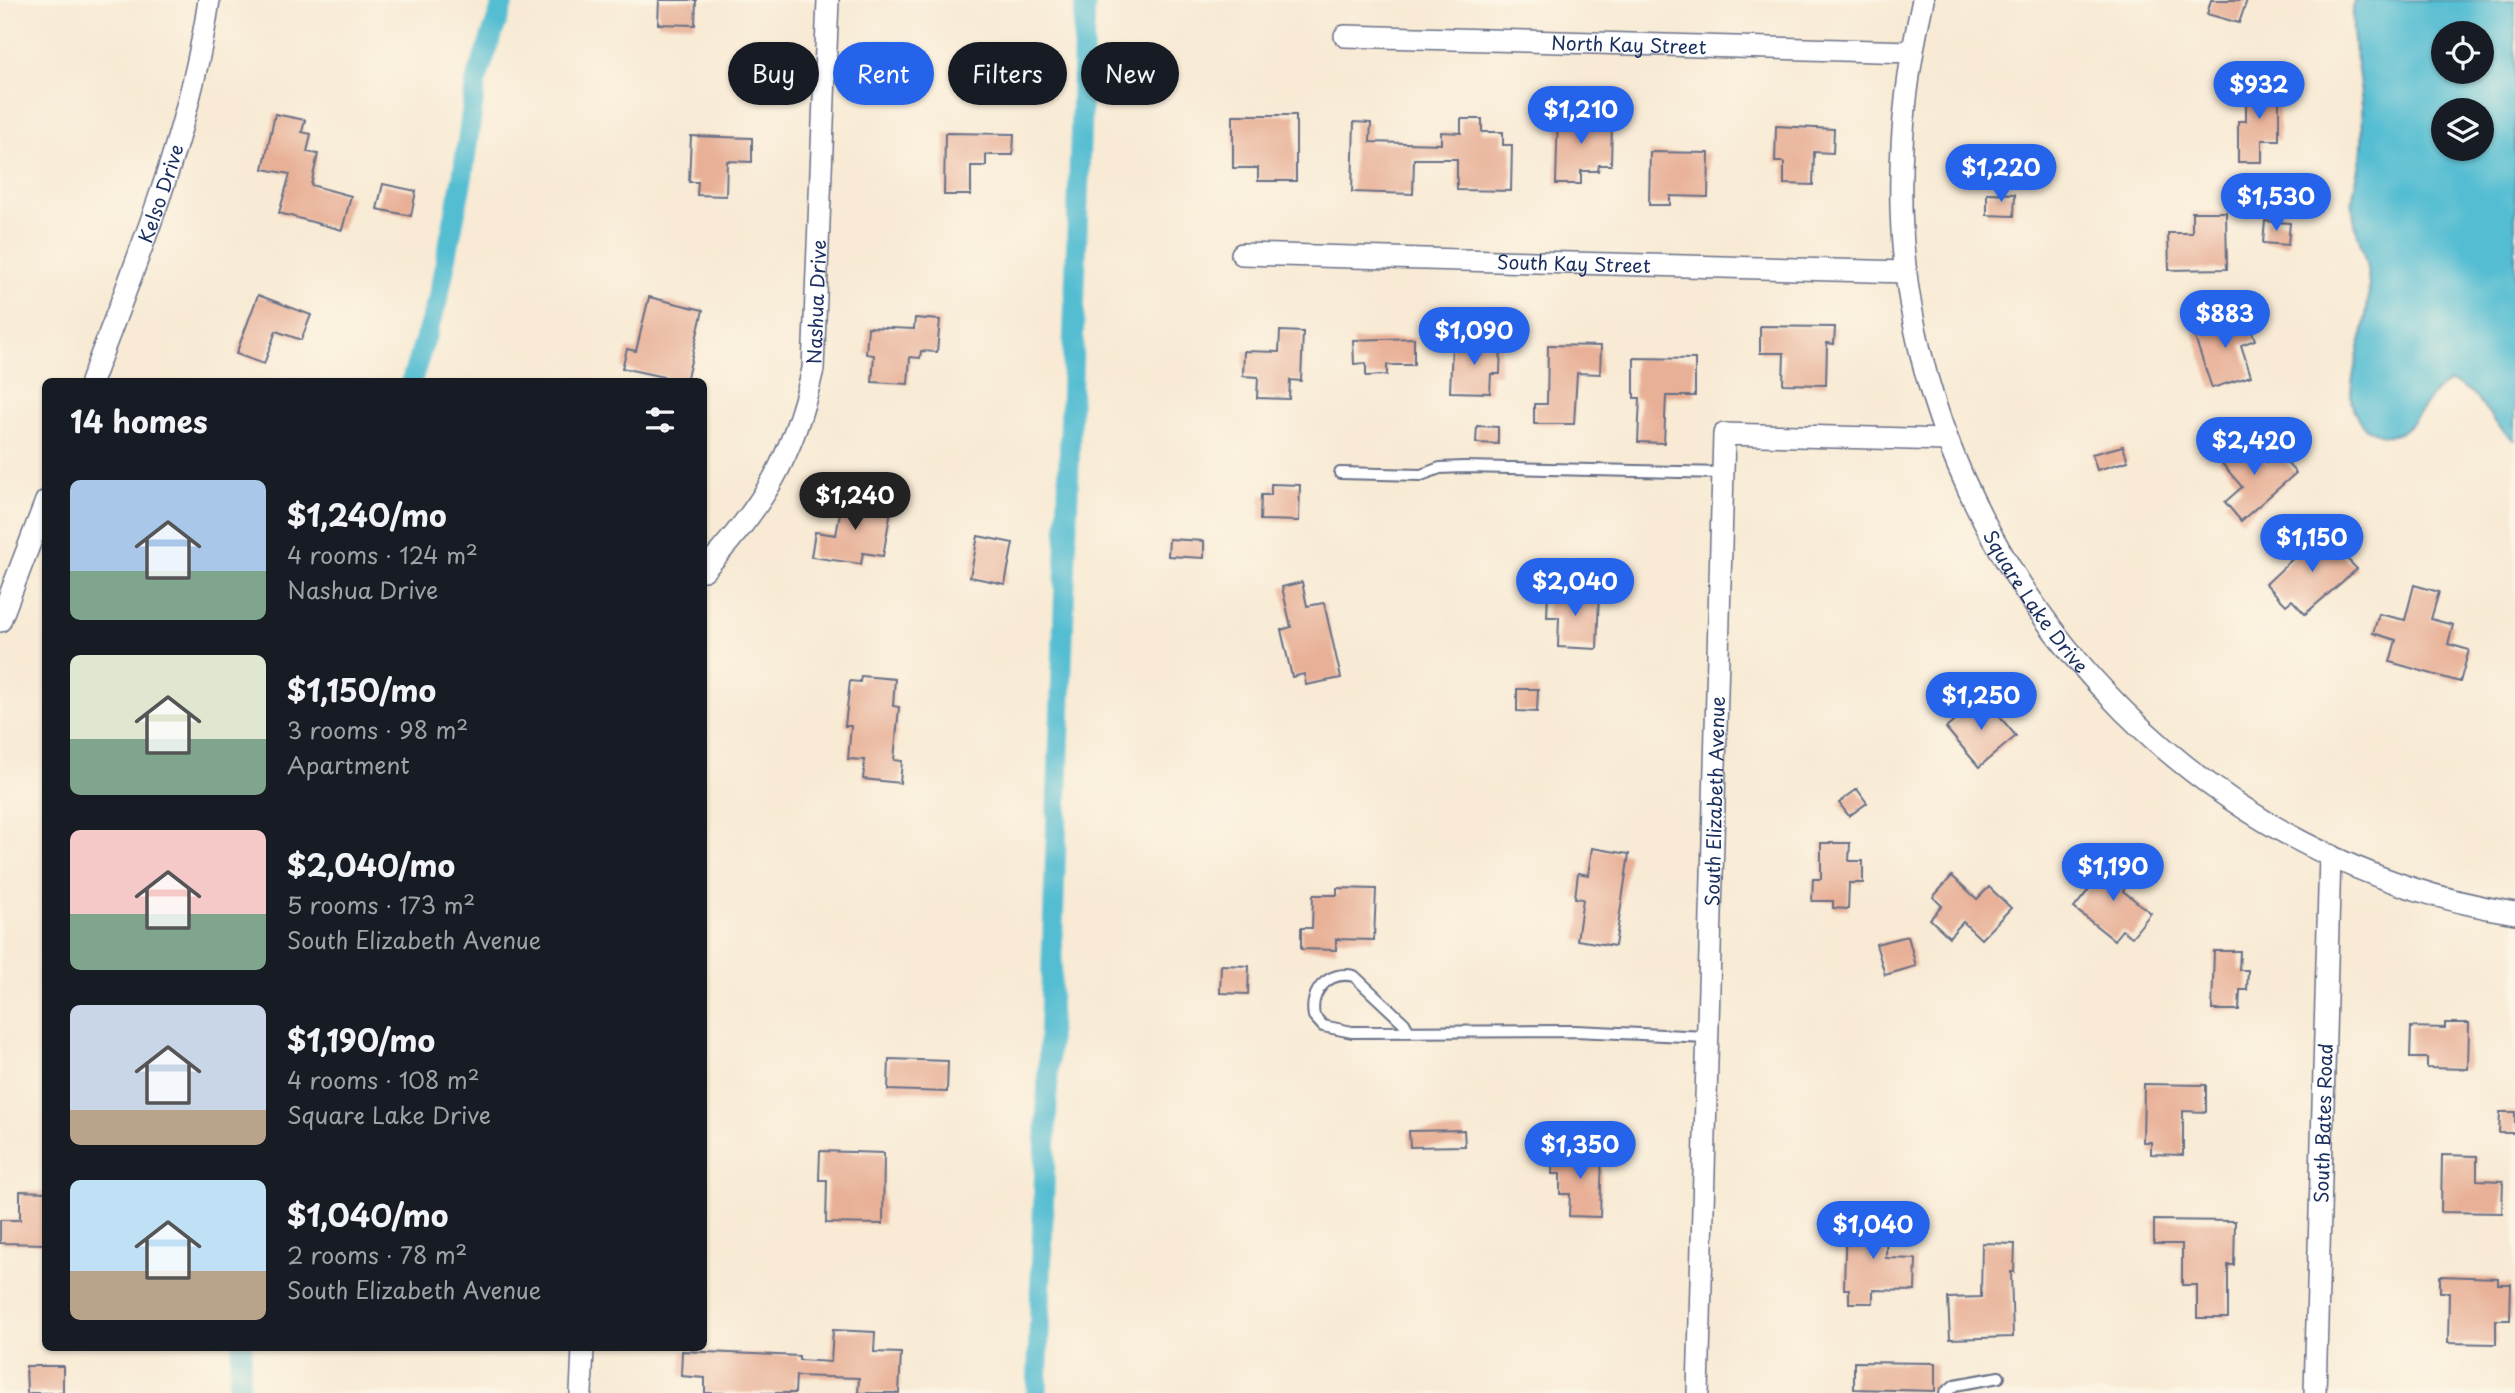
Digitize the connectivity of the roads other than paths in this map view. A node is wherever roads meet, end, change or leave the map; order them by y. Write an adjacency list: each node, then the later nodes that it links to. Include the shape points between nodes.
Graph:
1 (209, 0): 8 (street, Kelso Drive, via 177,142 154,217)
2 (828, 0): 13 (street, Nashua Drive, via 813,369 788,455 741,530)
3 (1923, 0): 5 (street, Square Lake Drive)
4 (1345, 36): 5 (street, North Kay Street)
5 (1912, 52): 7 (street, Square Lake Drive, via 1901,155)
6 (1242, 254): 7 (street, South Kay Street)
7 (1906, 272): 9 (street, Square Lake Drive, via 1926,378)
8 (93, 378)
9 (1947, 440): 11 (street, South Elizabeth Avenue, via 1724,434); 15 (street, Square Lake Drive, via 1975,507 2026,596 2098,687 2192,772 2281,831)
10 (1340, 473): 11 (lane, via 1407,475 1464,467)
11 (1723, 473): 18 (street, South Elizabeth Avenue)
12 (42, 511): 14 (street)
13 (707, 567)
14 (0, 621)
15 (2330, 855): 16 (street, Square Lake Drive, via 2435,895); 24 (street, South Bates Road)
16 (2515, 913)
17 (1409, 1032): 17 (lane, via 1352,1032 1323,1026 1314,1016 1315,995 1329,979 1354,976); 18 (lane, via 1575,1031)
18 (1707, 1037): 22 (street, South Elizabeth Avenue)
19 (583, 1351): 21 (street)
20 (1999, 1377): 23 (lane, via 1955,1385)
21 (581, 1393)
22 (1698, 1393)
23 (1945, 1393)
24 (2315, 1393)

